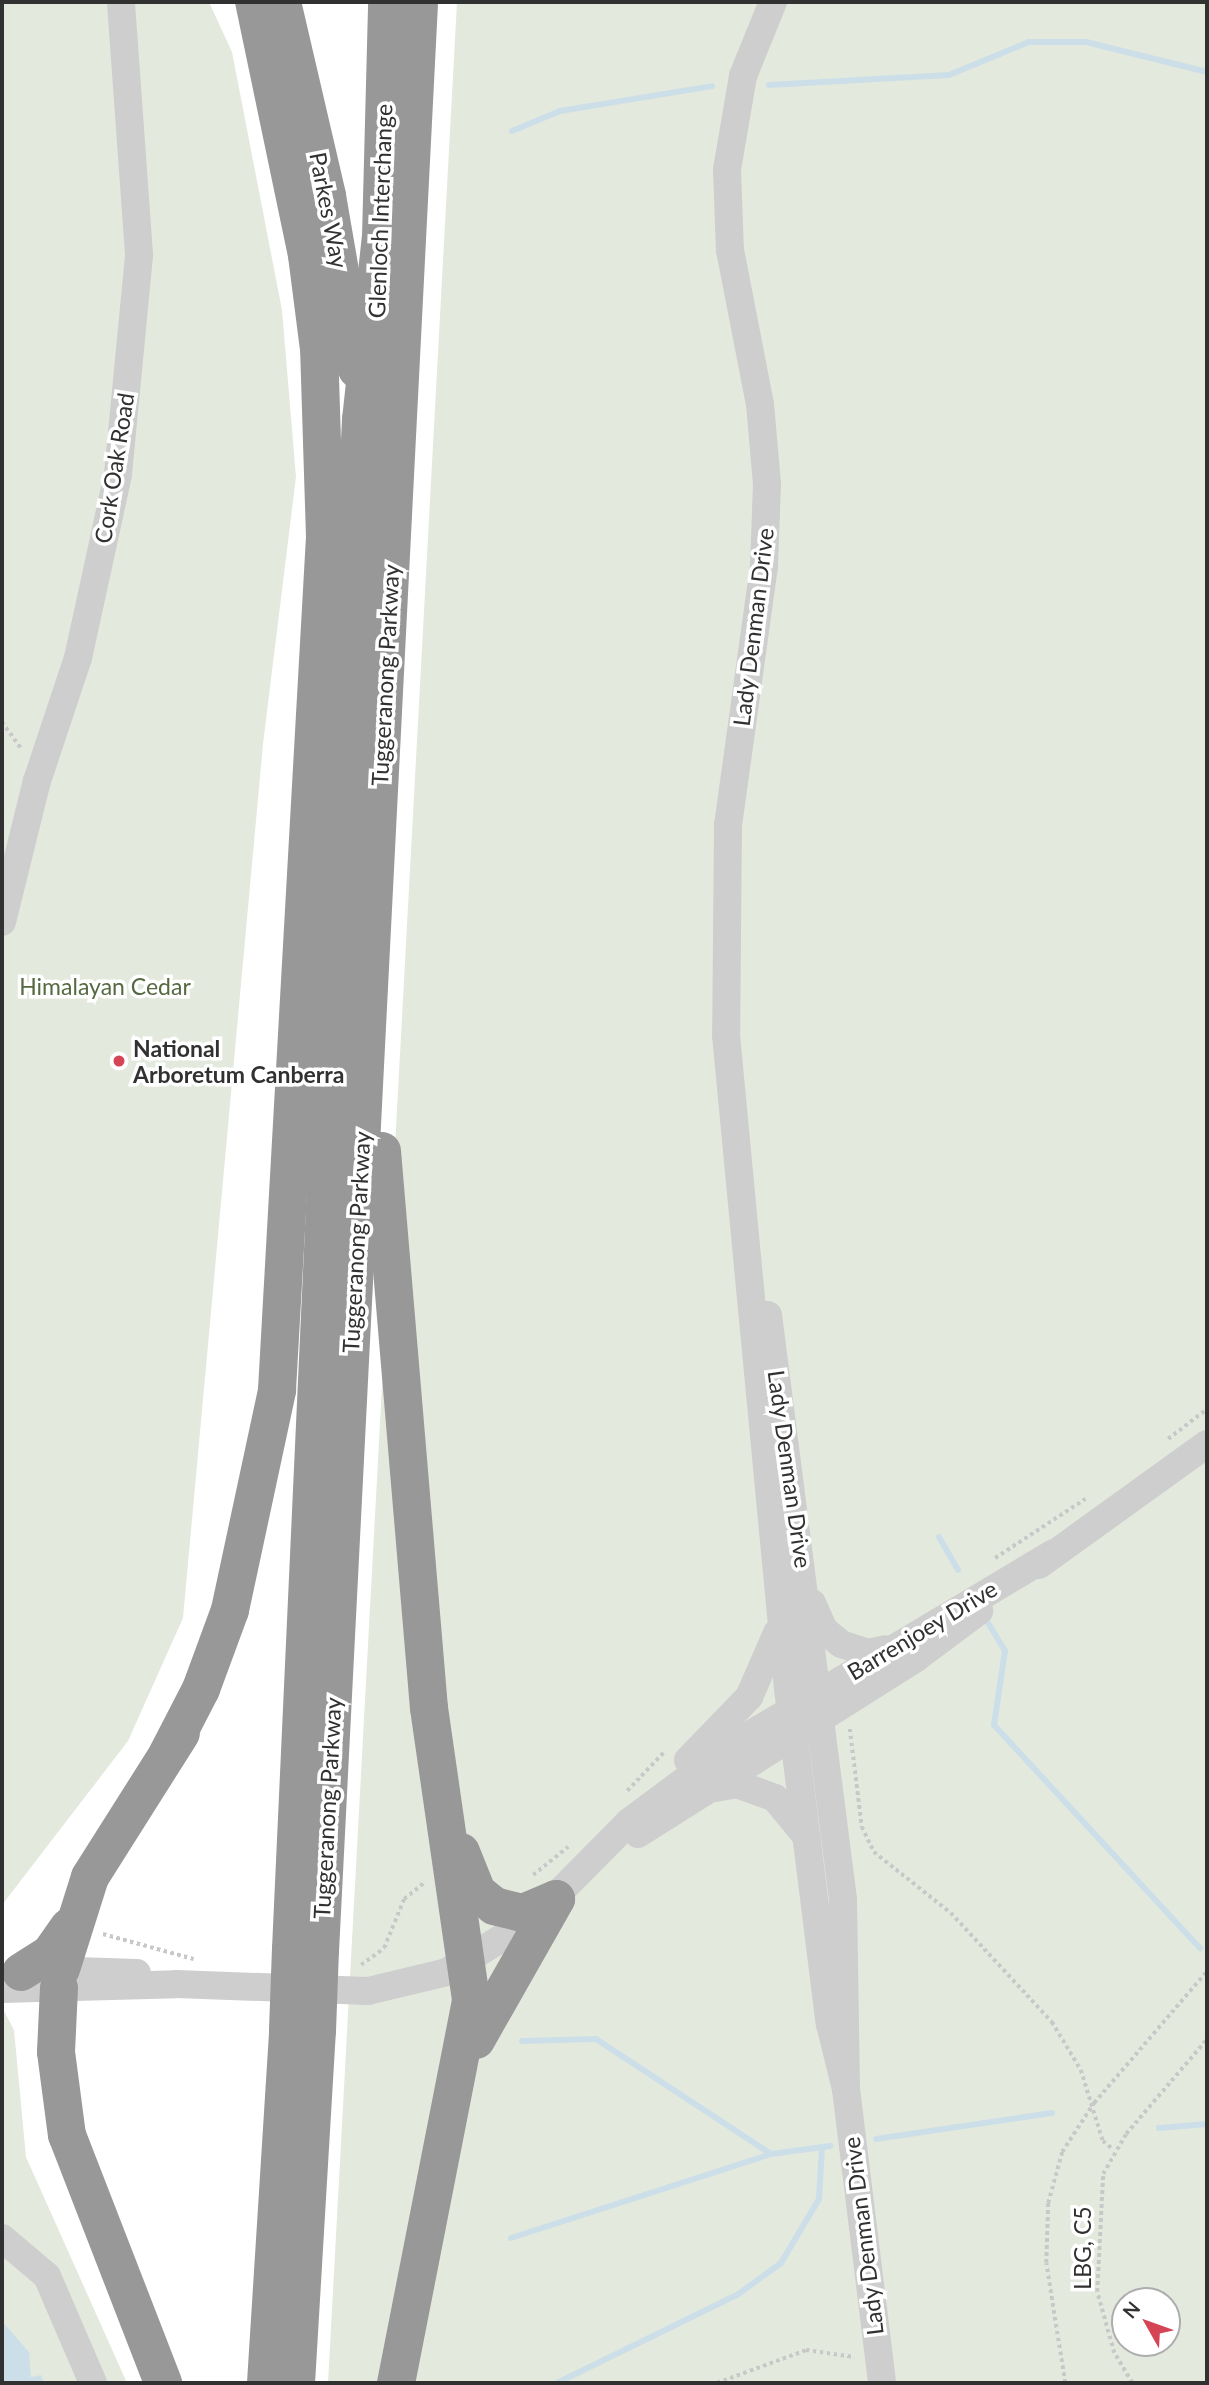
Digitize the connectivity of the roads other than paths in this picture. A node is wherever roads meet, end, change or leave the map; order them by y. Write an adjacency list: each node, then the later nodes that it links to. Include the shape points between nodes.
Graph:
1 (121, 2): 10 (street, Cork Oak Road, via 139,254 118,474 78,658 37,781)
2 (254, 2): 20 (highway, via 307,255 320,375 326,537 277,1391 230,1610 201,1689)
3 (282, 2): 9 (highway, Parkes Way, via 347,299)
4 (387, 2): 9 (highway, Glenloch Interchange, via 377,316)
5 (419, 2): 8 (highway, Glenloch Interchange)
6 (432, 2): 8 (highway, Glenloch Interchange)
7 (773, 2): 13 (street, Lady Denman Drive, via 743,76 726,201 767,484 764,566 734,765 724,897 726,1035)
8 (419, 100): 11 (highway, Tuggeranong Parkway)
9 (361, 420): 12 (highway, Tuggeranong Parkway)
10 (2, 922)
11 (371, 936): 22 (highway, via 392,1314 429,1708); 27 (highway, Tuggeranong Parkway)
12 (335, 1059): 20 (highway, via 294,1422 278,1507 230,1648); 27 (highway, Tuggeranong Parkway)
13 (747, 1219): 16 (street, Lady Denman Drive, via 760,1254); 17 (street, Lady Denman Drive, via 744,1260)
14 (1207, 1444): 15 (street, Barrenjoey Drive)
15 (1054, 1553): 18 (street, Barrenjoey Drive); 19 (street, Barrenjoey Drive, via 847,1703)
16 (806, 1588): 18 (street, via 821,1624 841,1644 869,1653); 19 (street, Lady Denman Drive)
17 (781, 1615): 19 (street, Lady Denman Drive); 23 (street, via 768,1663 749,1698)
18 (893, 1646): 19 (street, Barrenjoey Drive)
19 (805, 1716): 21 (street); 23 (street, via 706,1763); 24 (street, Lady Denman Drive); 32 (street, Lady Denman Drive, via 843,1899)
20 (168, 1754): 26 (highway, via 106,1848)
21 (713, 1789): 24 (street, via 737,1784 768,1794); 25 (street)
22 (449, 1821): 25 (highway, via 471,1883 486,1901 523,1913); 28 (highway)
23 (617, 1832): 25 (street)
24 (808, 1839): 32 (street, Lady Denman Drive, via 830,2024)
25 (569, 1887): 28 (street); 33 (highway, via 485,2015)
26 (70, 1925): 29 (highway); 30 (highway, via 50,1954)
27 (306, 1950): 31 (highway, Tuggeranong Parkway, bridge)
28 (467, 1962): 29 (street, via 414,1983 368,1991); 33 (highway, via 470,2026)
29 (60, 1978): 30 (street); 36 (highway, via 56,2052 67,2135)
30 (8, 1982)
31 (303, 2031): 37 (highway, Tuggeranong Parkway); 38 (highway, Tuggeranong Parkway)
32 (846, 2090): 40 (street, Lady Denman Drive)
33 (453, 2096): 39 (highway)
34 (2, 2238): 35 (street, via 47,2276)
35 (93, 2383)
36 (163, 2383)
37 (266, 2383)
38 (296, 2383)
39 (396, 2383)
40 (882, 2383)

